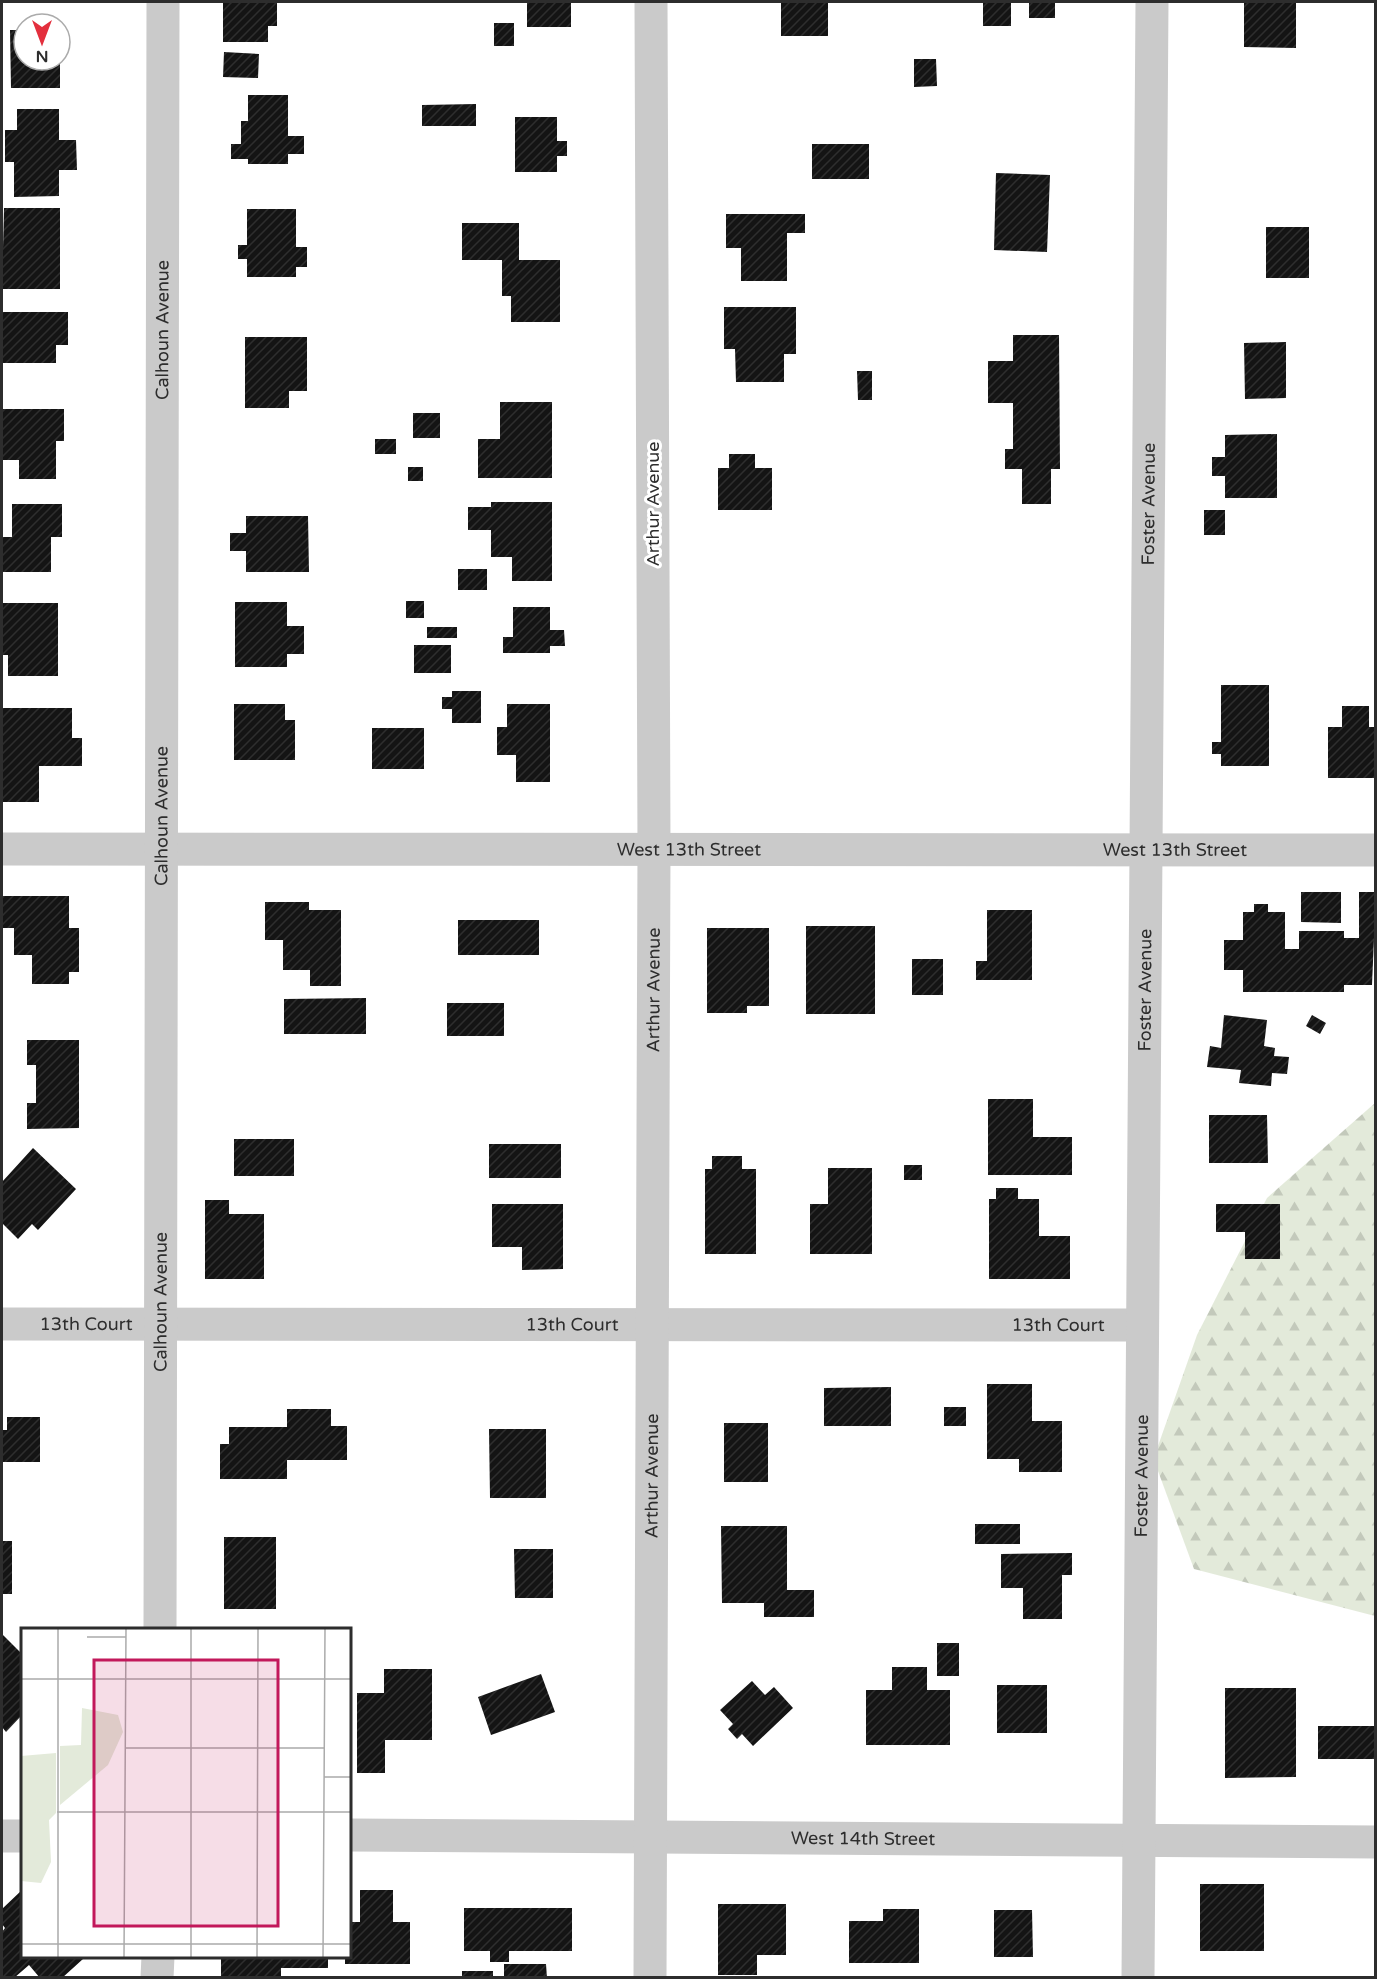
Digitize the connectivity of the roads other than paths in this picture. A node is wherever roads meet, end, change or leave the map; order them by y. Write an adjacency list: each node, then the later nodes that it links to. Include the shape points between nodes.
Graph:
1 (163, 2): 4 (street, Calhoun Avenue)
2 (651, 2): 5 (street, Arthur Avenue)
3 (1152, 2): 8 (street, Foster Avenue)
4 (163, 848): 5 (street, West 13th Street); 6 (street, West 13th Street); 10 (street, Calhoun Avenue)
5 (654, 848): 8 (street, West 13th Street); 11 (street, Arthur Avenue)
6 (2, 849)
7 (1376, 850): 8 (street, West 13th Street)
8 (1146, 851): 12 (street, Foster Avenue)
9 (2, 1324): 10 (street, 13th Court)
10 (162, 1324): 11 (street, 13th Court); 13 (street, Calhoun Avenue)
11 (654, 1325): 12 (street, 13th Court); 17 (street, Arthur Avenue)
12 (1142, 1325): 18 (street, Foster Avenue)
13 (160, 1628)
14 (351, 1835): 17 (street, West 14th Street)
15 (2, 1836): 16 (street)
16 (21, 1836)
17 (651, 1836): 18 (street, West 14th Street); 22 (street, Arthur Avenue)
18 (1139, 1842): 19 (street, West 14th Street); 23 (street, Foster Avenue)
19 (1376, 1842)
20 (158, 1958): 21 (street)
21 (158, 1977)
22 (650, 1977)
23 (1138, 1977)

